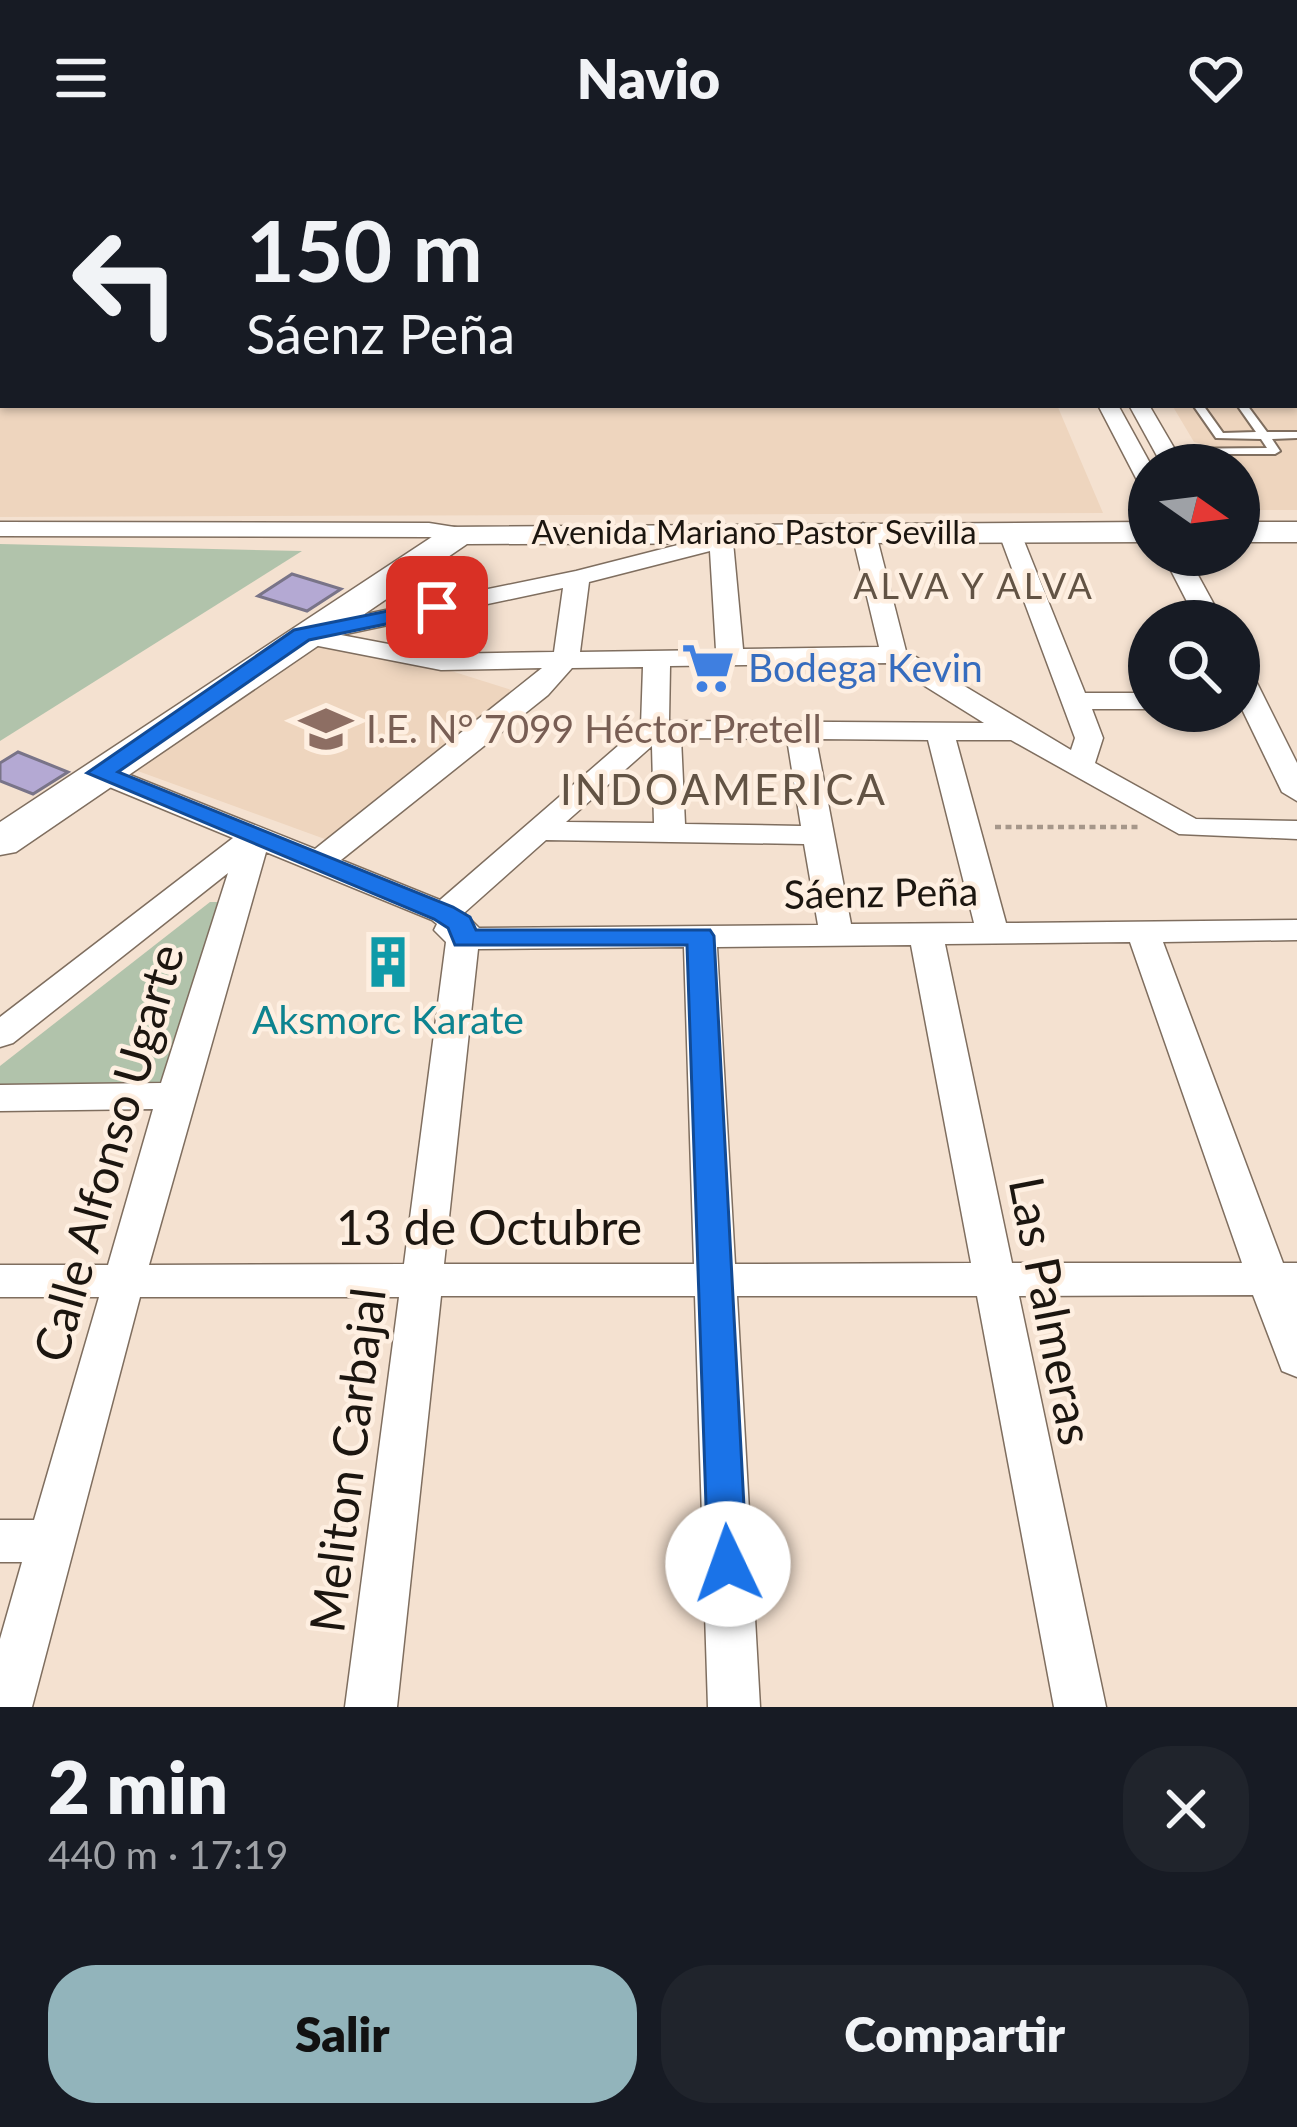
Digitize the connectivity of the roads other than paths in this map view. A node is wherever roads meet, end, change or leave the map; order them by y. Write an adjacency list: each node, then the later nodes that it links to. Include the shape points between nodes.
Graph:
1 (1110, 408): 7 (street)
2 (1141, 408): 8 (street)
3 (1200, 408): 6 (lane, via 1220,436)
4 (1244, 408): 6 (lane)
5 (1297, 435): 6 (lane)
6 (1264, 436): 9 (lane, via 1275,451)
7 (1129, 444)
8 (1162, 444)
9 (1260, 452)
10 (0, 529): 16 (street, Avenida Mariano Pastor Sevilla)
11 (862, 530): 12 (street, Avenida Mariano Pastor Sevilla); 17 (street, Avenida Mariano Pastor Sevilla); 20 (street)
12 (1010, 531): 13 (street, Avenida Mariano Pastor Sevilla); 24 (street)
13 (1128, 532)
14 (1260, 532): 15 (street)
15 (1297, 532)
16 (459, 534): 17 (street, Avenida Mariano Pastor Sevilla); 19 (street)
17 (720, 536): 18 (street); 22 (street)
18 (577, 578): 19 (street); 23 (street)
19 (302, 634): 23 (street, via 441,662); 32 (street)
20 (894, 655): 22 (street); 30 (street)
21 (657, 658): 22 (street); 23 (street); 27 (street)
22 (730, 658)
23 (566, 659): 40 (street)
24 (1078, 700): 25 (street); 31 (street, via 1090,737)
25 (1128, 701)
26 (1260, 723): 33 (street)
27 (660, 729): 28 (street); 34 (street); 36 (street)
28 (800, 731): 29 (street); 37 (street)
29 (940, 732): 30 (street); 45 (street)
30 (1017, 732): 31 (street)
31 (1079, 767): 35 (street, via 1190,828)
32 (100, 773): 38 (street); 39 (street)
33 (1297, 792)
34 (539, 830): 36 (street); 41 (street)
35 (1297, 830)
36 (670, 832): 37 (street)
37 (818, 835): 46 (street)
38 (255, 836): 40 (street); 48 (street); 49 (street, Calle Alfonso Ugarte)
39 (0, 842)
40 (319, 862): 41 (street)
41 (454, 926): 47 (street, Sáenz Peña); 55 (street, Meliton Carbajal)
42 (1297, 930): 43 (street, Sáenz Peña)
43 (1143, 932): 45 (street, Sáenz Peña); 52 (street)
44 (926, 934): 45 (street, Sáenz Peña); 46 (street, Sáenz Peña); 56 (street, Las Palmeras)
45 (993, 934)
46 (836, 935): 47 (street, Sáenz Peña)
47 (700, 936): 51 (street)
48 (0, 1035)
49 (176, 1096): 50 (street); 53 (street, Calle Alfonso Ugarte)
50 (0, 1098)
51 (715, 1277): 55 (street, 13 de Octubre); 56 (street, 13 de Octubre); 62 (street)
52 (1282, 1279): 56 (street, 13 de Octubre); 57 (street)
53 (125, 1280): 54 (street, 13 de Octubre); 55 (street, 13 de Octubre); 59 (street, Calle Alfonso Ugarte)
54 (0, 1281)
55 (420, 1281): 61 (street, Meliton Carbajal)
56 (993, 1281): 63 (street, Las Palmeras)
57 (1297, 1359)
58 (0, 1541): 59 (street)
59 (52, 1541): 60 (street, Calle Alfonso Ugarte)
60 (6, 1707)
61 (371, 1707)
62 (734, 1707)
63 (1080, 1707)

